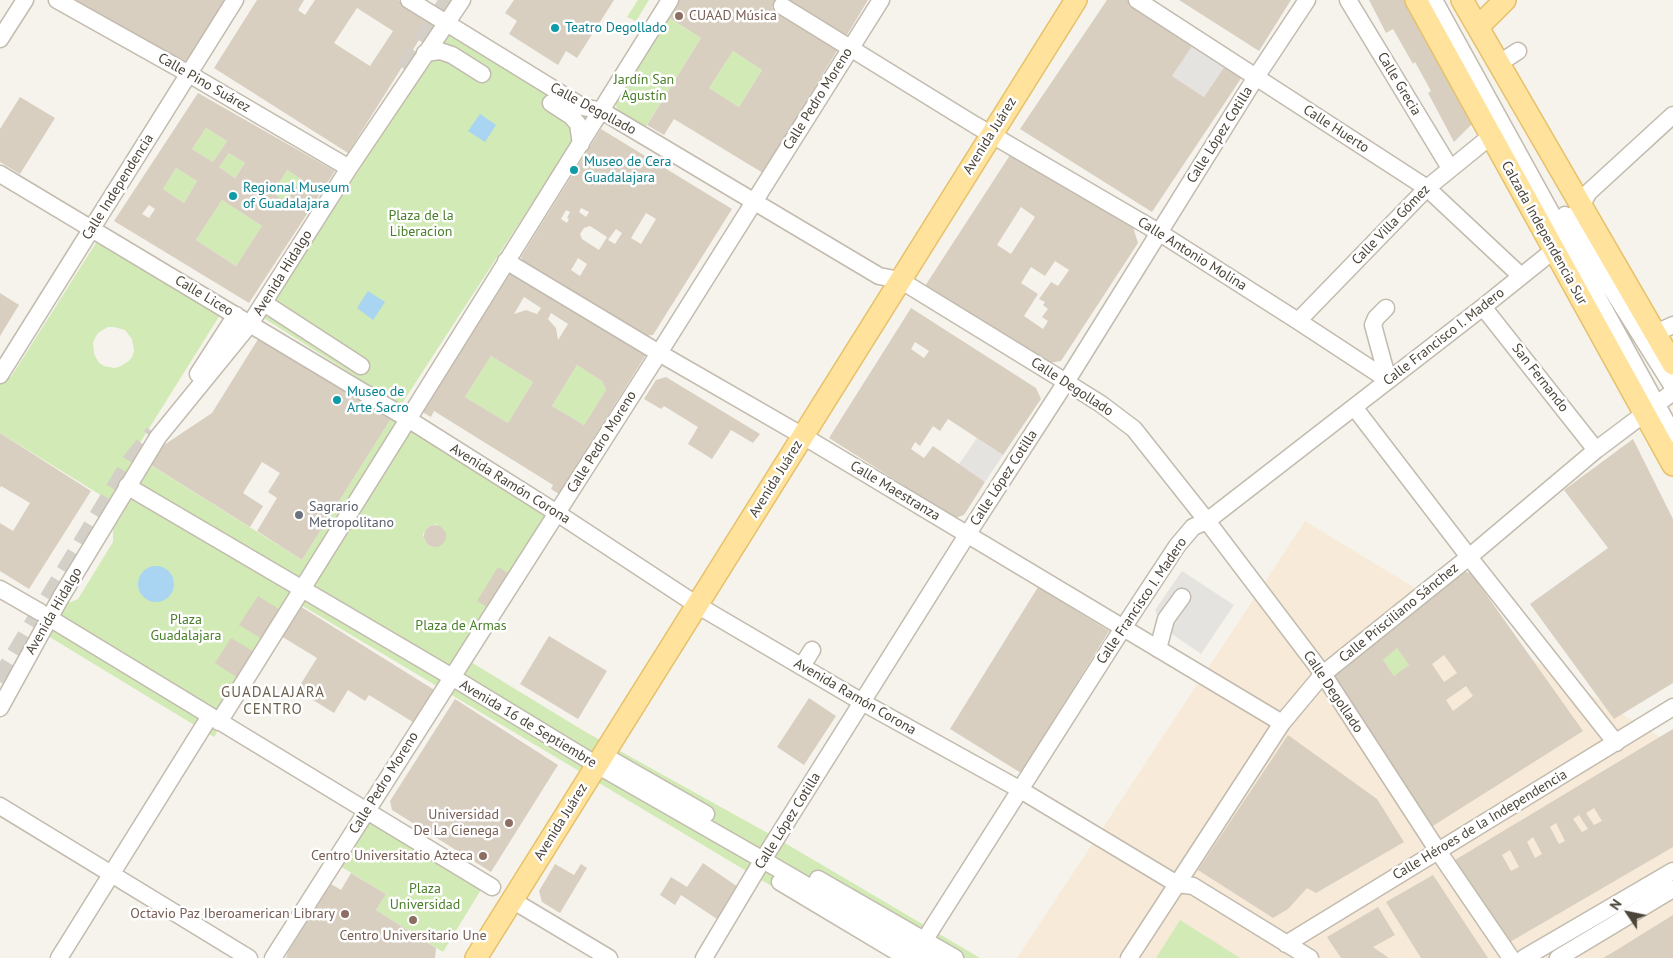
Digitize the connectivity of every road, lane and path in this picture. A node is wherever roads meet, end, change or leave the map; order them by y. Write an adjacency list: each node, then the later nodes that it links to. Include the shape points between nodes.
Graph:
1 (25, 0): 21 (street)
2 (57, 0): 26 (street, Calle Pino Suárez)
3 (235, 0): 26 (street, Calle Independencia)
4 (409, 0): 19 (street, Calle Degollado)
5 (462, 0): 19 (street, Avenida Hidalgo)
6 (658, 0): 30 (street, via 601,91)
7 (670, 0): 30 (street)
8 (881, 0): 22 (street, Calle Pedro Moreno)
9 (1076, 0): 32 (main road, Avenida Juárez)
10 (1137, 0): 28 (street, Calle Huerto)
11 (1307, 0): 28 (street, Calle López Cotilla, via 1286,21)
12 (1348, 0): 36 (street, Calle Grecia)
13 (1416, 0): 33 (main road, Calzada Independencia Sur)
14 (1434, 0): 43 (street)
15 (1445, 0): 43 (street)
16 (1462, 0): 20 (main road)
17 (1505, 0): 20 (main road)
18 (782, 6): 22 (street, Calle Antonio Molina)
19 (446, 23): 24 (street, Avenida Hidalgo); 30 (street, Calle Degollado, via 583,107)
20 (1478, 27): 25 (main road)
21 (0, 40)
22 (850, 48): 32 (street, Calle Antonio Molina); 39 (street, Calle Pedro Moreno)
23 (1518, 51): 25 (street)
24 (425, 53): 27 (street, via 440,51 452,55); 35 (street, Avenida Hidalgo)
25 (1498, 64): 40 (main road)
26 (189, 74): 35 (street, Calle Pino Suárez); 41 (street, Calle Independencia)
27 (482, 74)
28 (1256, 77): 38 (street, Calle Huerto); 42 (street, Calle López Cotilla)
29 (551, 103): 34 (street, via 578,124)
30 (602, 111): 34 (street); 39 (street, Calle Degollado)
31 (1673, 115): 40 (street, via 1589,192)
32 (991, 134): 42 (street, Calle Antonio Molina); 46 (main road, Avenida Juárez)
33 (1491, 136): 36 (street, Calle Villa Gómez); 43 (main road, Calzada Independencia Sur)
34 (581, 144): 44 (street)
35 (349, 168): 47 (street, Avenida Hidalgo)
36 (1450, 168): 38 (street, Calle Villa Gómez)
37 (0, 174): 41 (street, Calle Liceo)
38 (1427, 188): 45 (street, Calle Huerto); 51 (street, Calle Villa Gómez)
39 (754, 201): 46 (street, Calle Degollado, via 879,276); 54 (street, Calle Pedro Moreno)
40 (1581, 204): 43 (street); 53 (main road)
41 (92, 229): 50 (street, Calle Liceo); 57 (street, Calle Independencia)
42 (1160, 233): 51 (street, Calle Antonio Molina); 59 (street, Calle López Cotilla)
43 (1562, 236): 45 (street, Calle Francisco I. Madero); 60 (street); 63 (main road, Calzada Independencia Sur)
44 (506, 261): 54 (street, Calle Maestranza); 64 (street)
45 (1521, 276): 48 (street, Calle Francisco I. Madero)
46 (900, 280): 59 (street, Calle Degollado); 66 (main road, Avenida Juárez)
47 (264, 303): 52 (street, Avenida Hidalgo); 56 (street)
48 (1484, 307): 58 (street, Calle Francisco I. Madero); 68 (street, San Fernando)
49 (1386, 308): 58 (street, via 1373,325)
50 (236, 315): 52 (street, Calle Liceo); 67 (street, Avenida Hidalgo)
51 (1298, 320): 58 (street, Calle Antonio Molina)
52 (250, 324): 64 (street, Calle Liceo); 67 (street, Avenida Hidalgo)
53 (1665, 329): 55 (main road)
54 (659, 353): 66 (street, Calle Maestranza); 71 (street, Calle Pedro Moreno)
55 (1673, 364)
56 (361, 366)
57 (0, 375)
58 (1388, 380): 62 (street, Calle Francisco I. Madero)
59 (1066, 382): 72 (street, Calle Degollado, via 1134,429); 73 (street, Calle López Cotilla)
60 (1673, 387)
61 (1673, 392): 63 (street, Calle Prisciliano Sánchez)
62 (1354, 406): 72 (street, Calle Francisco I. Madero); 74 (street)
63 (1650, 409): 65 (street); 68 (street, Calle Prisciliano Sánchez); 69 (main road, Calzada Independencia Sur)
64 (408, 420): 71 (street, Avenida Ramón Corona); 76 (street)
65 (1673, 434)
66 (803, 436): 73 (street, Calle Maestranza); 78 (main road, Avenida Juárez)
67 (158, 437): 70 (street, Avenida Hidalgo)
68 (1596, 450): 74 (street, Calle Prisciliano Sánchez)
69 (1673, 464)
70 (127, 486): 76 (street, Avenida 16 de Septiembre); 89 (street, Avenida Hidalgo)
71 (557, 513): 78 (street, Avenida Ramón Corona); 86 (street, Calle Pedro Moreno)
72 (1207, 521): 81 (street, Calle Francisco I. Madero, via 1193,527 1177,546); 85 (street, Calle Degollado)
73 (967, 534): 81 (street, Calle Maestranza); 87 (street, Calle López Cotilla)
74 (1469, 557): 85 (street, Calle Prisciliano Sánchez); 92 (street)
75 (0, 588): 79 (street)
76 (302, 589): 86 (street, Avenida 16 de Septiembre); 90 (street)
77 (1182, 597): 82 (street, via 1166,619)
78 (697, 605): 84 (street, Avenida Ramón Corona); 93 (main road, Avenida Juárez)
79 (40, 612)
80 (56, 622): 90 (street)
81 (1123, 628): 82 (street, Calle Maestranza); 94 (street, Calle Francisco I. Madero)
82 (1158, 649): 91 (street, Calle Maestranza)
83 (812, 650): 84 (street)
84 (802, 666): 87 (street, Avenida Ramón Corona)
85 (1323, 674): 91 (street, Calle Prisciliano Sánchez); 97 (street, Calle Degollado)
86 (452, 677): 93 (street, Avenida 16 de Septiembre); 96 (street, Calle Pedro Moreno)
87 (862, 702): 94 (street, Avenida Ramón Corona); 98 (street, Calle López Cotilla)
88 (1673, 707): 92 (street, Calle Héroes de la Independencia)
89 (0, 708)
90 (215, 719): 96 (street); 100 (street)
91 (1282, 723): 101 (street, Calle Prisciliano Sánchez)
92 (1616, 743): 97 (street, Calle Héroes de la Independencia)
93 (598, 764): 98 (street, Avenida 16 de Septiembre); 110 (main road, Avenida Juárez)
94 (1019, 789): 101 (street, Avenida Ramón Corona); 106 (street, Calle Francisco I. Madero)
95 (0, 806): 100 (street)
96 (367, 811): 102 (street); 109 (street, Calle Pedro Moreno)
97 (1438, 851): 105 (street, Calle Héroes de la Independencia); 116 (street, Calle Degollado)
98 (763, 860): 106 (street, Avenida 16 de Septiembre); 106 (street, Avenida 16 de Septiembre); 112 (street, Calle López Cotilla)
99 (1673, 871): 117 (street)
100 (111, 874): 107 (street); 108 (street)
101 (1177, 884): 105 (street, Avenida Ramón Corona, via 1193,886); 114 (street, Calle Prisciliano Sánchez)
102 (492, 887)
103 (1673, 889): 118 (street)
104 (522, 906): 111 (street)
105 (1286, 944): 115 (street, Avenida Ramón Corona)
106 (919, 953): 113 (street, Avenida 16 de Septiembre)
107 (59, 958)
108 (249, 958)
109 (273, 958)
110 (476, 958)
111 (609, 958)
112 (704, 958)
113 (955, 958)
114 (1129, 958)
115 (1310, 958)
116 (1511, 958)
117 (1524, 958)
118 (1558, 958)

